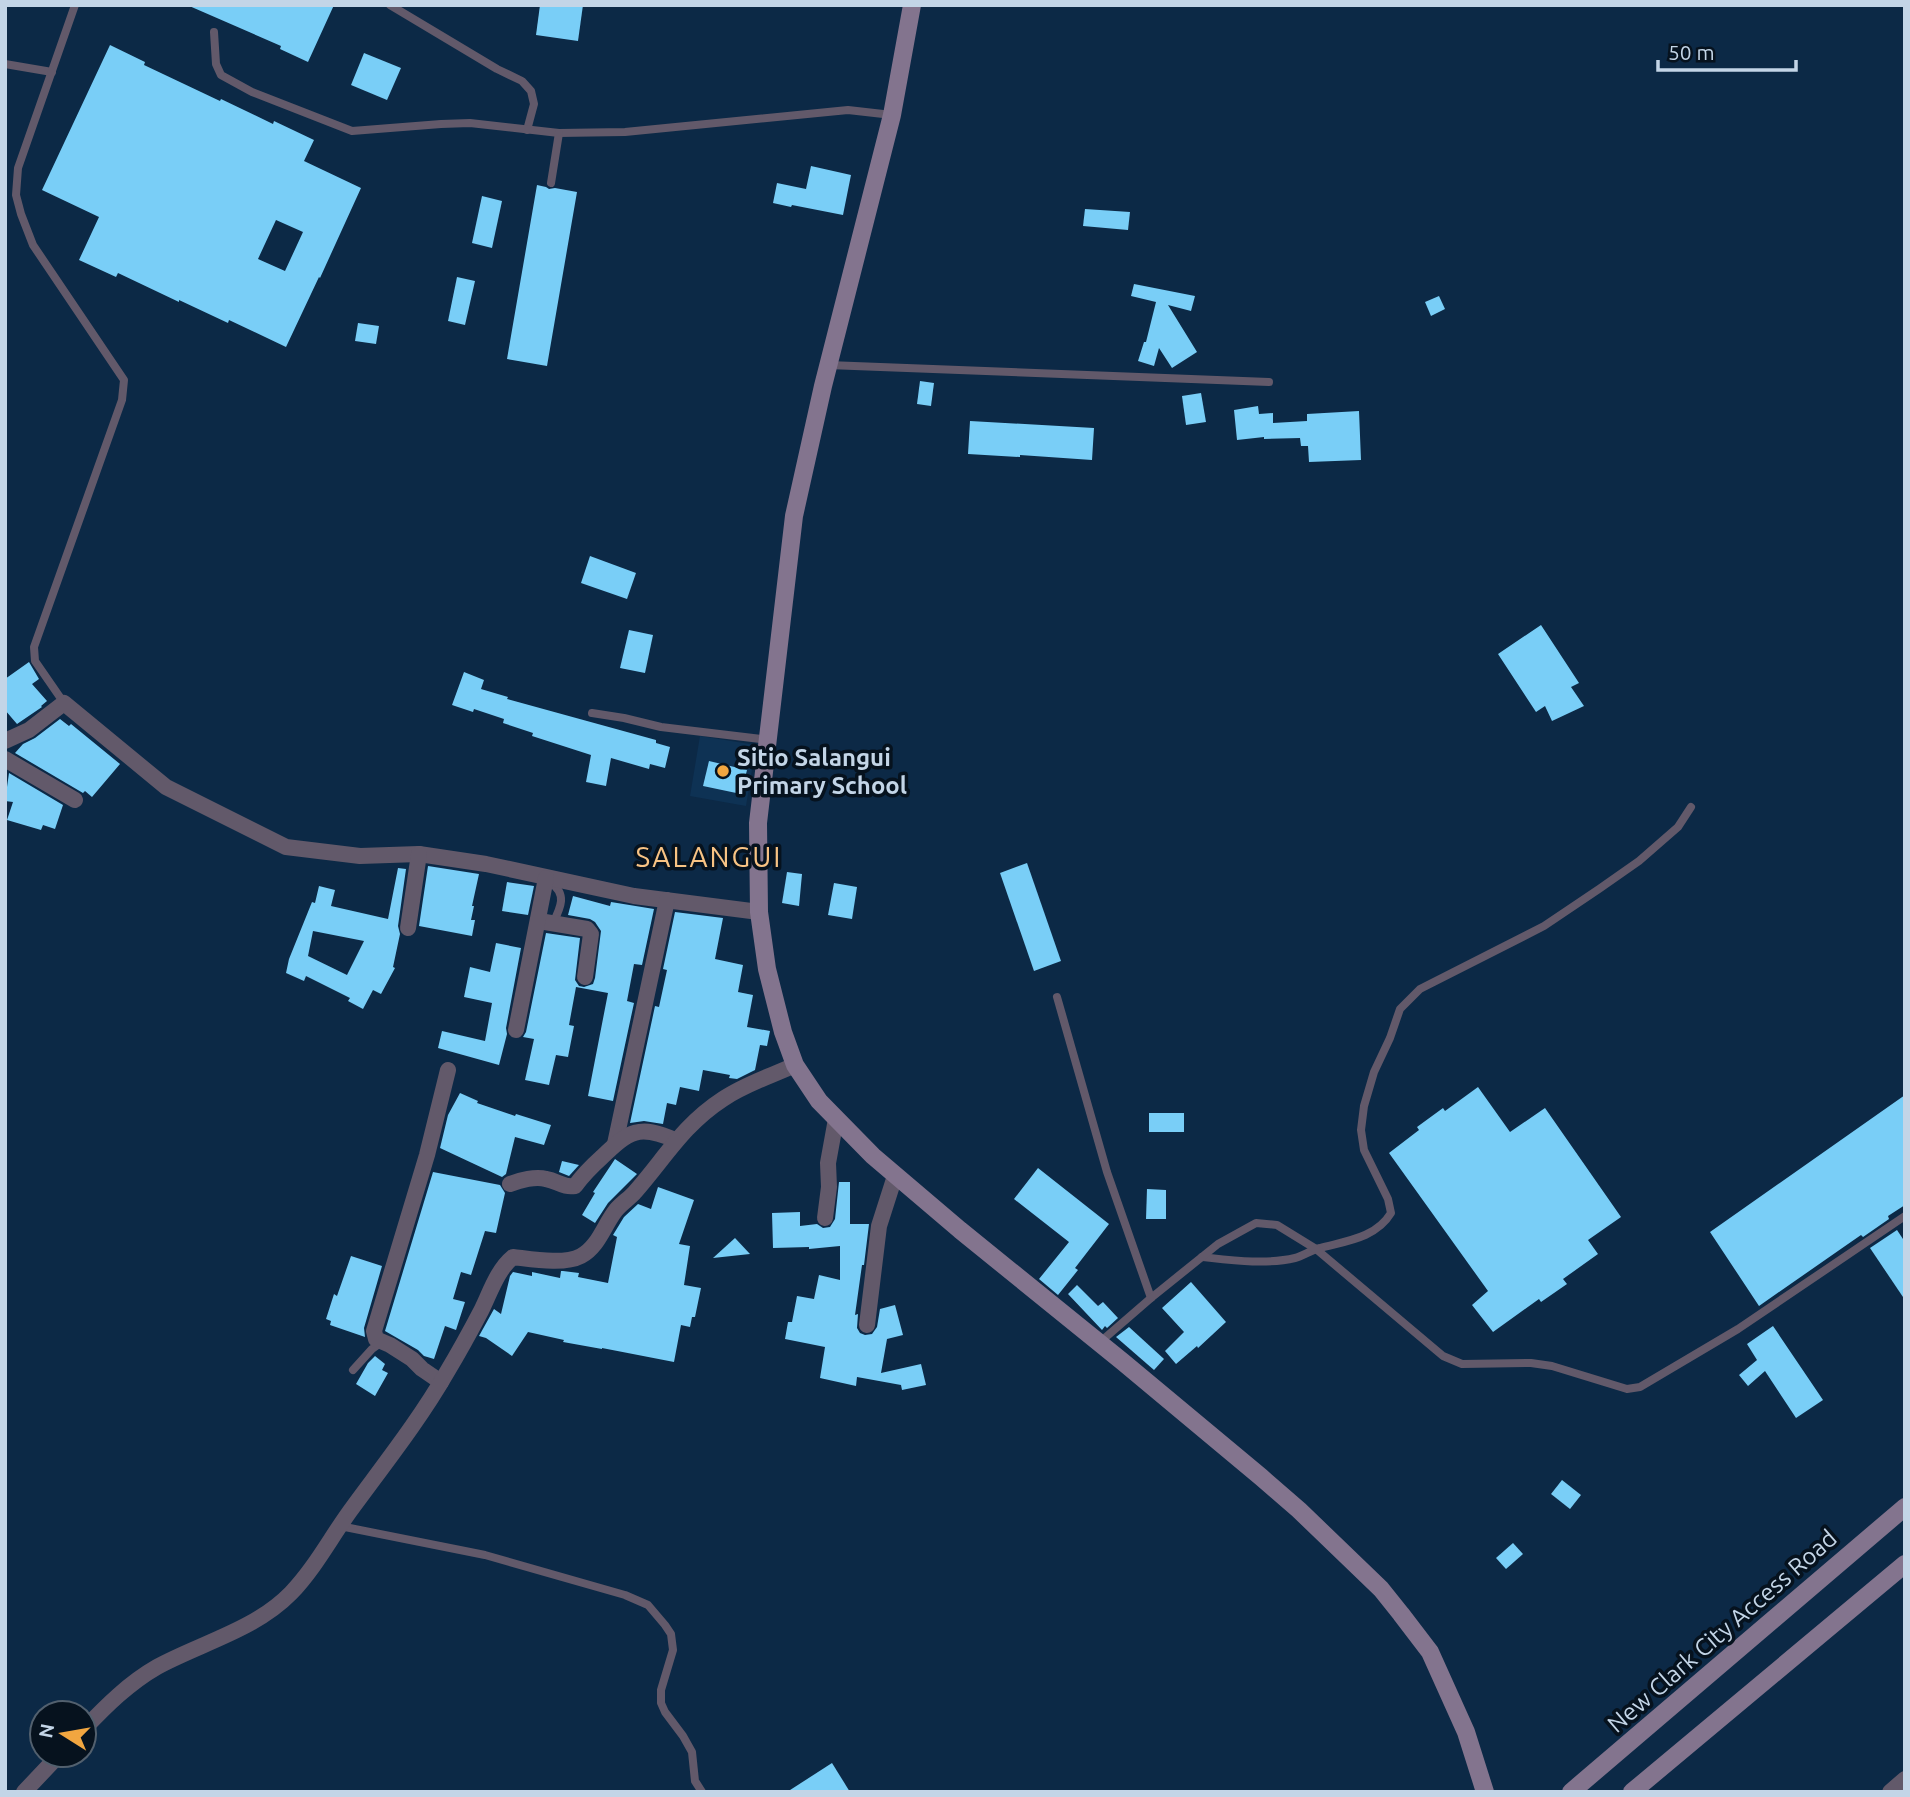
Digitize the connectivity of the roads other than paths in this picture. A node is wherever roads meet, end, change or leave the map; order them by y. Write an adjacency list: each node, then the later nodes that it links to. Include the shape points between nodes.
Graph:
1 (75, 5): 6 (lane)
2 (390, 5): 8 (lane, via 522,81 534,104)
3 (912, 5): 7 (street)
4 (214, 32): 8 (lane, via 221,75 352,131 470,123)
5 (5, 64): 6 (lane)
6 (52, 72): 13 (lane, via 18,168 16,195 33,245 124,380 122,400 34,646 35,661)
7 (892, 114): 9 (lane, via 848,110 625,132); 11 (street)
8 (527, 130): 9 (lane)
9 (559, 133): 10 (lane)
10 (551, 183)
11 (828, 365): 12 (lane); 15 (street, via 794,516)
12 (1269, 382)
13 (64, 704): 16 (street); 20 (street, via 166,787 286,847 360,856)
14 (592, 713): 15 (lane)
15 (769, 740): 23 (street, via 758,822)
16 (5, 741)
17 (5, 759): 18 (street)
18 (75, 800)
19 (1692, 807): 38 (lane, via 1678,827 1599,889 1544,926 1420,989 1400,1009 1374,1072 1361,1130 1364,1150 1391,1213 1359,1239)
20 (419, 854): 21 (street); 25 (street)
21 (546, 879): 22 (street); 24 (street)
22 (667, 900): 23 (street); 33 (street)
23 (759, 912): 29 (street, via 773,996)
24 (546, 922): 26 (street, via 590,931); 28 (street)
25 (408, 928)
26 (585, 977)
27 (1057, 997): 40 (lane, via 1107,1172)
28 (516, 1030)
29 (795, 1065): 31 (street); 32 (street, via 723,1099)
30 (448, 1070): 42 (street, via 374,1331)
31 (836, 1119): 34 (street); 37 (street)
32 (675, 1140): 33 (street, via 645,1131); 45 (street, via 616,1210 589,1251 569,1260 513,1257 503,1265)
33 (615, 1144): 35 (street, via 575,1186 545,1178)
34 (895, 1176): 41 (street, via 879,1226); 43 (street)
35 (510, 1184)
36 (1905, 1216): 38 (lane, via 1738,1329 1640,1387 1627,1389 1552,1366 1462,1364 1443,1356)
37 (825, 1218)
38 (1316, 1249): 39 (lane, via 1295,1258 1246,1262); 39 (lane, via 1278,1225 1256,1223)
39 (1202, 1258): 40 (lane)
40 (1151, 1298): 43 (lane)
41 (867, 1325)
42 (382, 1342): 44 (lane); 45 (street)
43 (1099, 1343): 54 (street, via 1299,1510 1381,1589 1434,1661 1466,1732)
44 (353, 1370)
45 (441, 1382): 47 (street)
46 (1905, 1507): 55 (street, New Clark City Access Road)
47 (340, 1526): 49 (street, via 281,1602 244,1626 153,1669); 53 (lane, via 485,1555 648,1605 671,1634 673,1650 661,1703 692,1752 695,1781)
48 (1905, 1564): 56 (street)
49 (98, 1715)
50 (46, 1769): 52 (street)
51 (1905, 1779): 57 (street)
52 (24, 1792)
53 (702, 1792)
54 (1485, 1792)
55 (1571, 1792)
56 (1632, 1792)
57 (1889, 1792)

